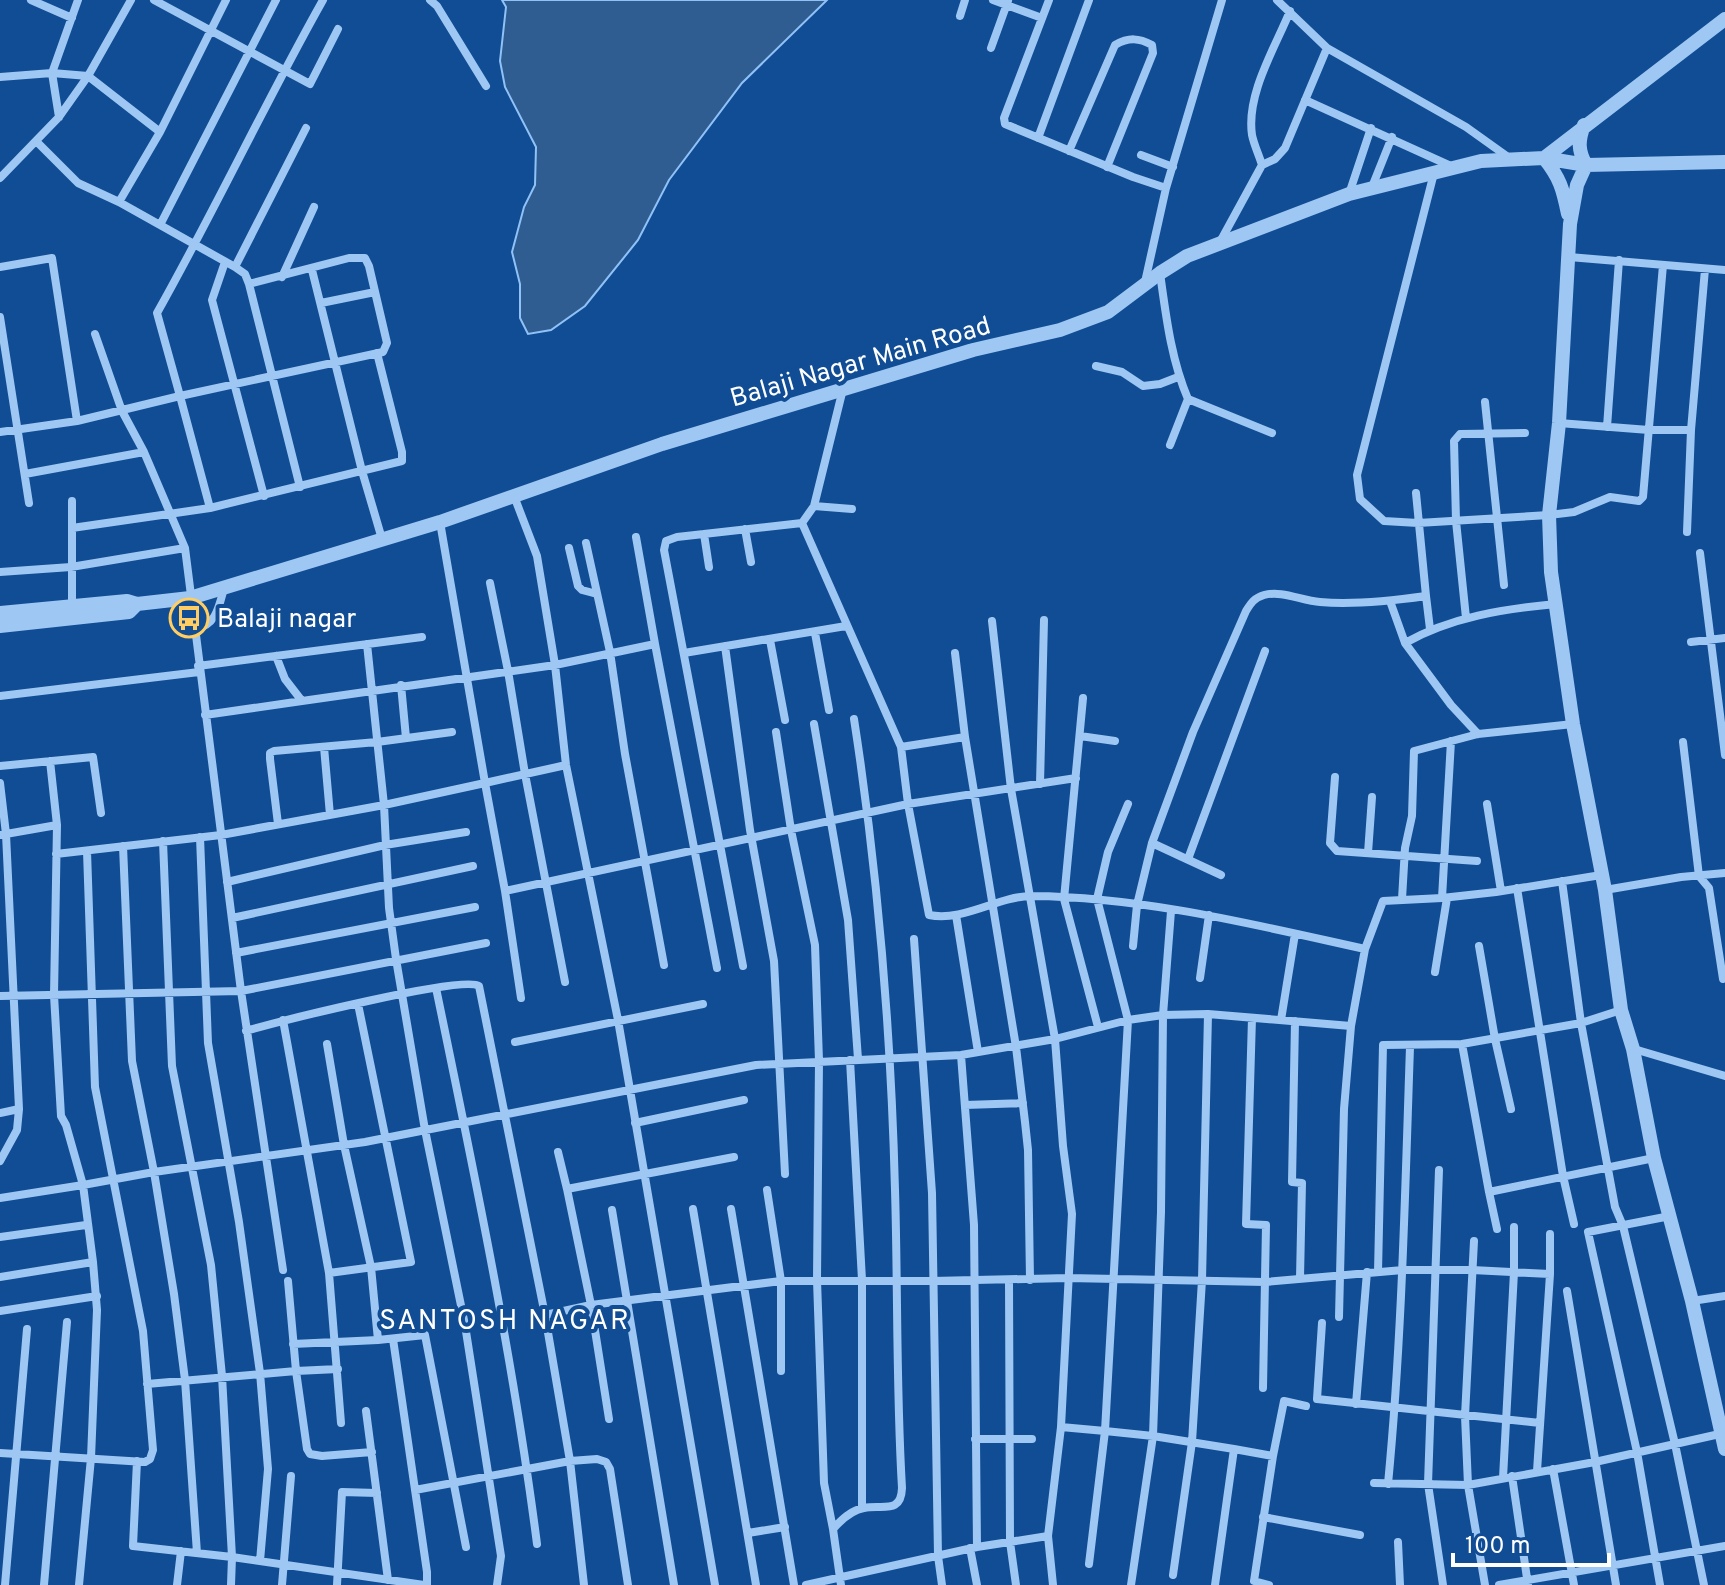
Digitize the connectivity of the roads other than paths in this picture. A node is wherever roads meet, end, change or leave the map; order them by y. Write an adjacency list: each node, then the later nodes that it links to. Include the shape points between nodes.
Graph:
1 (32, 0): 18 (street)
2 (78, 0): 18 (street)
3 (131, 0): 28 (street)
4 (154, 0): 21 (street)
5 (226, 0): 21 (street)
6 (276, 0): 25 (street)
7 (323, 0): 26 (street)
8 (430, 0): 30 (street)
9 (965, 0): 17 (street)
10 (993, 0): 15 (street)
11 (1049, 0): 19 (street)
12 (1089, 0): 38 (street)
13 (1222, 0): 48 (street)
14 (1277, 0): 16 (street)
15 (1008, 2): 19 (street); 23 (street)
16 (1290, 11): 24 (street); 45 (street, via 1252,111 1252,135)
17 (960, 16)
18 (72, 18): 27 (street)
19 (1042, 18): 38 (street, via 1004,118 1009,127)
20 (1725, 19): 33 (street)
21 (212, 29): 25 (street); 36 (street)
22 (338, 29): 26 (street, via 310,84)
23 (991, 48)
24 (1327, 48): 31 (street); 42 (street)
25 (249, 49): 26 (street); 58 (street)
26 (284, 70): 60 (street)
27 (52, 73): 28 (street); 29 (street); 32 (street)
28 (88, 76): 32 (street); 36 (street)
29 (0, 77)
30 (486, 86)
31 (1305, 100): 35 (street); 45 (street, via 1281,153)
32 (59, 117): 39 (street)
33 (1584, 125): 43 (street); 46 (street, via 1579,145)
34 (306, 128): 66 (street)
35 (1371, 128): 37 (street); 54 (street)
36 (160, 132): 55 (street)
37 (1392, 137): 49 (street); 52 (street)
38 (1038, 138): 40 (street)
39 (37, 142): 51 (street); 55 (street, via 78,183)
40 (1069, 151): 47 (street); 47 (street, via 1115,45 1143,40 1152,45 1153,53)
41 (1141, 155): 48 (street)
42 (1508, 157): 43 (street, Balaji Nagar Main Road); 49 (street, Balaji Nagar Main Road)
43 (1544, 158): 46 (street, Balaji Nagar Main Road); 57 (street, via 1557,173)
44 (1725, 162): 46 (street, Balaji Nagar Main Road)
45 (1262, 165): 59 (street)
46 (1586, 165): 57 (street)
47 (1107, 167): 53 (street)
48 (1173, 167): 53 (street)
49 (1454, 167): 50 (street, Balaji Nagar Main Road)
50 (1434, 173): 52 (street, Balaji Nagar Main Road); 118 (street, via 1357,475 1360,499 1384,521)
51 (0, 178)
52 (1372, 187): 54 (street, Balaji Nagar Main Road)
53 (1166, 188): 72 (street)
54 (1349, 194): 59 (street, Balaji Nagar Main Road)
55 (119, 202): 58 (street)
56 (314, 207): 71 (street)
57 (1570, 224): 61 (street)
58 (160, 225): 60 (street)
59 (1220, 242): 70 (street, Balaji Nagar Main Road)
60 (195, 245): 63 (street); 85 (street, via 157,313)
61 (1569, 257): 62 (street); 90 (street)
62 (1619, 260): 64 (street); 91 (street)
63 (225, 262): 66 (street); 83 (street, via 212,300)
64 (1663, 265): 67 (street); 93 (street)
65 (0, 267): 89 (street, via 52,258)
66 (235, 267): 73 (street)
67 (1705, 269): 69 (street); 94 (street)
68 (312, 270): 71 (street); 74 (street, via 365,258); 75 (street)
69 (1725, 270)
70 (1160, 273): 72 (street, Balaji Nagar Main Road); 82 (street)
71 (282, 277): 73 (street)
72 (1145, 283): 84 (street, Balaji Nagar Main Road, via 1108,312 1060,330)
73 (249, 284): 81 (street)
74 (375, 292): 75 (street); 78 (street, via 387,343)
75 (321, 303): 79 (street)
76 (0, 317): 92 (street)
77 (95, 334): 88 (street)
78 (377, 353): 79 (street); 101 (street, via 403,458)
79 (335, 364): 81 (street); 101 (street)
80 (1096, 366): 82 (street, via 1122,372 1143,386)
81 (273, 377): 83 (street); 103 (street)
82 (1178, 377): 86 (street)
83 (233, 387): 85 (street); 105 (street)
84 (843, 389): 106 (street, Balaji Nagar Main Road); 109 (street)
85 (180, 396): 88 (street); 110 (street)
86 (1188, 399): 96 (street); 99 (street)
87 (1485, 402): 97 (street)
88 (122, 411): 89 (street); 100 (street)
89 (77, 421): 92 (street)
90 (1559, 423): 91 (street); 113 (street)
91 (1607, 427): 93 (street)
92 (18, 430): 95 (street); 102 (street)
93 (1649, 430): 94 (street); 113 (street, via 1639,501 1610,497 1574,512)
94 (1691, 430): 121 (street)
95 (0, 432)
96 (1272, 433)
97 (1488, 433): 98 (street); 114 (street); 115 (street, via 1460,434 1454,441)
98 (1525, 433)
99 (1170, 445)
100 (144, 452): 102 (street); 112 (street)
101 (362, 471): 103 (street); 124 (street)
102 (25, 474): 108 (street)
103 (300, 487): 105 (street)
104 (1416, 493): 118 (street)
105 (264, 496): 110 (street)
106 (514, 496): 116 (street, Balaji Nagar Main Road); 166 (street, via 537,556)
107 (72, 501): 119 (street)
108 (29, 503)
109 (814, 506): 111 (street); 117 (street)
110 (210, 508): 112 (street)
111 (852, 509)
112 (170, 513): 119 (street); 126 (street)
113 (1549, 515): 114 (street); 141 (street)
114 (1497, 517): 115 (street); 134 (street)
115 (1456, 521): 118 (street); 144 (street)
116 (440, 522): 124 (street, Balaji Nagar Main Road); 169 (street)
117 (802, 523): 120 (street); 148 (street)
118 (1418, 523): 137 (street)
119 (72, 528): 130 (street)
120 (745, 529): 122 (street); 129 (street)
121 (1687, 532)
122 (704, 534): 131 (street); 163 (street, via 671,539 664,550)
123 (636, 537): 159 (street)
124 (382, 539): 135 (street, Balaji Nagar Main Road)
125 (586, 543): 136 (street)
126 (185, 548): 130 (street); 138 (street)
127 (569, 548): 136 (street, via 578,586)
128 (1700, 553): 155 (street)
129 (751, 562)
130 (71, 567): 132 (street); 142 (street)
131 (709, 567)
132 (0, 572)
133 (490, 583): 168 (street)
134 (1504, 585)
135 (224, 588): 138 (street, Balaji Nagar Main Road); 149 (street, via 215,618)
136 (597, 594): 162 (street)
137 (1426, 596): 139 (street); 150 (street)
138 (190, 598): 140 (street, Balaji Nagar Main Road); 149 (street)
139 (1390, 601): 157 (street); 223 (street, via 1321,602 1278,594 1252,600 1193,732)
140 (137, 604): 142 (street); 147 (street, Balaji Nagar Main Road, via 129,612)
141 (1556, 604): 144 (street); 180 (street)
142 (72, 605): 143 (street)
143 (0, 613)
144 (1466, 618): 150 (street)
145 (1044, 620): 202 (street)
146 (992, 621): 203 (street)
147 (0, 626)
148 (846, 626): 151 (street); 192 (street)
149 (194, 629): 167 (street)
150 (1430, 629): 157 (street)
151 (815, 633): 154 (street); 175 (street)
152 (422, 637): 158 (street)
153 (1725, 638): 155 (street)
154 (770, 640): 160 (street); 178 (street)
155 (1711, 641): 156 (street); 193 (street)
156 (1691, 642)
157 (1405, 643): 183 (street)
158 (367, 644): 165 (street); 171 (street)
159 (655, 644): 162 (street); 227 (street)
160 (725, 646): 163 (street); 221 (street)
161 (1265, 651): 232 (street)
162 (610, 652): 166 (street); 234 (street)
163 (684, 653): 225 (street)
164 (955, 653): 185 (street)
165 (276, 656): 167 (street); 174 (street)
166 (555, 665): 168 (street); 195 (street)
167 (198, 669): 172 (street); 176 (street)
168 (508, 671): 169 (street); 197 (street)
169 (465, 676): 170 (street); 201 (street)
170 (401, 685): 171 (street); 186 (street)
171 (371, 690): 174 (street); 189 (street)
172 (0, 696)
173 (1083, 698): 184 (street)
174 (302, 701): 176 (street)
175 (829, 710)
176 (205, 715): 219 (street)
177 (854, 719): 211 (street)
178 (785, 720)
179 (814, 724): 213 (street)
180 (1573, 724): 183 (street); 244 (street)
181 (452, 732): 186 (street)
182 (776, 732): 216 (street)
183 (1478, 734): 188 (street)
184 (1080, 736): 187 (street); 199 (street)
185 (965, 737): 192 (street); 204 (street)
186 (406, 738): 189 (street)
187 (1115, 741)
188 (1451, 741): 231 (street, via 1414,751 1412,816); 233 (street)
189 (377, 742): 191 (street); 209 (street)
190 (1683, 742): 240 (street)
191 (324, 747): 212 (street); 214 (street, via 270,753)
192 (901, 747): 206 (street)
193 (1725, 755)
194 (50, 761): 196 (street); 210 (street, via 93,757); 215 (street)
195 (566, 765): 197 (street); 238 (street)
196 (0, 766)
197 (525, 774): 201 (street); 243 (street)
198 (1335, 777): 229 (street, via 1330,843 1337,851)
199 (1076, 778): 202 (street); 251 (street)
200 (0, 783): 218 (street)
201 (485, 783): 209 (street); 247 (street)
202 (1040, 784): 203 (street)
203 (1011, 789): 204 (street); 249 (street)
204 (975, 793): 206 (street); 255 (street)
205 (1372, 797): 229 (street)
206 (908, 804): 211 (street); 258 (street, via 927,911 935,917)
207 (1128, 804): 252 (street, via 1108,852)
208 (1487, 804): 248 (street)
209 (384, 805): 212 (street); 224 (street)
210 (101, 813)
211 (869, 813): 213 (street); 315 (street)
212 (330, 815): 214 (street)
213 (831, 821): 216 (street); 316 (street, via 848,920)
214 (278, 824): 219 (street)
215 (57, 825): 218 (street); 230 (street)
216 (791, 830): 221 (street); 317 (street, via 815,945)
217 (466, 832): 224 (street)
218 (3, 834): 286 (street)
219 (221, 835): 220 (street); 242 (street)
220 (200, 837): 222 (street); 278 (street)
221 (753, 838): 225 (street); 318 (street, via 774,961)
222 (163, 841): 226 (street); 280 (street)
223 (1152, 843): 232 (street); 254 (street)
224 (385, 845): 242 (street); 245 (street)
225 (720, 845): 227 (street); 271 (street)
226 (123, 846): 228 (street); 281 (street)
227 (696, 850): 234 (street); 272 (street)
228 (87, 851): 230 (street); 282 (street)
229 (1368, 853): 231 (street)
230 (56, 854): 283 (street)
231 (1404, 856): 233 (street); 253 (street)
232 (1188, 859): 239 (street)
233 (1443, 859): 235 (street); 250 (street)
234 (644, 861): 238 (street); 270 (street)
235 (1477, 861)
236 (473, 866): 245 (street)
237 (1725, 873): 240 (street)
238 (590, 874): 243 (street); 295 (street)
239 (1221, 875)
240 (1699, 876): 244 (street); 275 (street, via 1709,888)
241 (1562, 881): 244 (street); 246 (street); 299 (street)
242 (227, 882): 260 (street)
243 (546, 882): 247 (street); 276 (street)
244 (1603, 882): 290 (street)
245 (387, 883): 260 (street); 261 (street)
246 (1517, 888): 248 (street); 303 (street)
247 (505, 891): 287 (street)
248 (1501, 891): 250 (street)
249 (1028, 896): 251 (street); 255 (street); 304 (street)
250 (1445, 898): 253 (street); 273 (street)
251 (1064, 899): 252 (street); 301 (street)
252 (1097, 899): 254 (street); 296 (street)
253 (1402, 899): 267 (street, via 1383,901)
254 (1137, 905): 257 (street); 265 (street)
255 (991, 906): 258 (street); 309 (street)
256 (475, 907): 261 (street)
257 (1171, 911): 259 (street); 292 (street)
258 (956, 915): 312 (street)
259 (1209, 915): 262 (street); 274 (street)
260 (232, 918): 268 (street)
261 (391, 922): 268 (street); 269 (street)
262 (1295, 934): 267 (street); 297 (street)
263 (914, 939): 313 (street)
264 (486, 943): 269 (street)
265 (1133, 946)
266 (1479, 946): 305 (street)
267 (1365, 949): 300 (street)
268 (236, 953): 279 (street)
269 (396, 959): 279 (street); 284 (street)
270 (664, 965)
271 (743, 966)
272 (717, 968)
273 (1435, 972)
274 (1200, 978)
275 (1723, 979)
276 (565, 982)
277 (436, 988): 284 (street); 327 (street, via 471,982 479,986); 328 (street)
278 (206, 991): 279 (street); 280 (street); 339 (street, via 208,1043)
279 (241, 991): 302 (street)
280 (168, 992): 281 (street); 340 (street, via 172,1066)
281 (129, 993): 282 (street); 343 (street, via 132,1061)
282 (90, 994): 283 (street); 347 (street, via 95,1087)
283 (54, 995): 286 (street); 348 (street, via 61,1116)
284 (401, 995): 288 (street); 330 (street)
285 (0, 996): 286 (street)
286 (13, 996): 324 (street)
287 (521, 998)
288 (358, 1004): 294 (street); 331 (street)
289 (703, 1004): 295 (street)
290 (1621, 1010): 299 (street); 311 (street)
291 (1208, 1014): 292 (street); 293 (street); 388 (street)
292 (1163, 1015): 296 (street); 387 (street)
293 (1252, 1018): 297 (street); 392 (street, via 1246,1224 1266,1225)
294 (283, 1020): 302 (street); 333 (street)
295 (618, 1020): 306 (street); 320 (street)
296 (1128, 1020): 301 (street); 379 (street)
297 (1281, 1020): 298 (street)
298 (1295, 1021): 300 (street); 380 (street, via 1292,1182 1302,1183)
299 (1581, 1023): 303 (street); 341 (street)
300 (1351, 1026): 375 (street)
301 (1098, 1027): 304 (street)
302 (246, 1031): 336 (street)
303 (1540, 1031): 305 (street); 346 (street)
304 (1055, 1039): 309 (street); 378 (street, via 1072,1214)
305 (1495, 1039): 308 (street); 325 (street)
306 (515, 1042)
307 (327, 1044): 332 (street)
308 (1462, 1044): 310 (street); 351 (street)
309 (1016, 1047): 312 (street); 322 (street)
310 (1410, 1047): 368 (street); 372 (street, via 1383,1045)
311 (1633, 1049): 319 (street); 338 (street)
312 (978, 1052): 314 (street)
313 (923, 1055): 314 (street); 315 (street); 391 (street)
314 (961, 1055): 323 (street)
315 (889, 1057): 316 (street); 383 (street)
316 (854, 1059): 317 (street); 382 (street)
317 (819, 1061): 318 (street); 381 (street)
318 (779, 1063): 320 (street); 344 (street)
319 (1725, 1076)
320 (629, 1089): 327 (street); 329 (street)
321 (744, 1100): 329 (street)
322 (1023, 1103): 323 (street); 386 (street)
323 (965, 1105): 384 (street)
324 (19, 1109): 326 (street); 335 (street, via 17,1130)
325 (1511, 1109)
326 (0, 1113)
327 (504, 1114): 328 (street); 403 (street)
328 (464, 1122): 330 (street); 451 (street)
329 (635, 1123): 345 (street)
330 (425, 1130): 331 (street); 454 (street, via 465,1325)
331 (387, 1137): 332 (street); 366 (street, via 411,1262)
332 (344, 1145): 333 (street); 366 (street)
333 (306, 1150): 336 (street); 374 (street)
334 (558, 1152): 349 (street)
335 (1, 1157)
336 (265, 1157): 339 (street); 367 (street)
337 (734, 1157): 345 (street)
338 (1654, 1158): 341 (street); 356 (street)
339 (227, 1162): 340 (street); 415 (street)
340 (192, 1167): 343 (street); 416 (street, via 211,1265)
341 (1608, 1167): 346 (street); 359 (street)
342 (1439, 1170): 370 (street)
343 (154, 1172): 347 (street); 417 (street)
344 (785, 1174)
345 (645, 1176): 349 (street); 397 (street)
346 (1563, 1176): 351 (street); 357 (street)
347 (115, 1178): 348 (street); 418 (street, via 143,1331)
348 (83, 1185): 352 (street); 358 (street)
349 (567, 1189): 401 (street)
350 (767, 1190): 390 (street)
351 (1489, 1192): 361 (street)
352 (0, 1198)
353 (693, 1209): 394 (street)
354 (731, 1209): 393 (street)
355 (612, 1210): 399 (street)
356 (1670, 1216): 359 (street); 400 (street)
357 (1574, 1224)
358 (86, 1225): 363 (street); 365 (street)
359 (1623, 1226): 438 (street); 442 (street, via 1588,1232)
360 (1514, 1227): 373 (street)
361 (1497, 1229)
362 (1550, 1234): 376 (street)
363 (0, 1237)
364 (1474, 1241): 369 (street)
365 (93, 1262): 377 (street); 396 (street)
366 (371, 1267): 374 (street); 409 (street)
367 (283, 1270)
368 (1403, 1270): 370 (street); 372 (street); 422 (street)
369 (1472, 1270): 370 (street); 373 (street); 425 (street)
370 (1435, 1271): 424 (street)
371 (1367, 1272): 372 (street); 375 (street); 420 (street)
372 (1378, 1272)
373 (1514, 1272): 376 (street); 427 (street)
374 (329, 1273): 410 (street)
375 (1341, 1274): 380 (street); 404 (street)
376 (1550, 1274): 429 (street)
377 (0, 1277)
378 (1068, 1278): 379 (street); 386 (street); 430 (street)
379 (1113, 1278): 387 (street); 431 (street)
380 (1300, 1278): 392 (street)
381 (817, 1280): 382 (street); 390 (street); 467 (street, via 824,1483)
382 (862, 1280): 383 (street); 464 (street)
383 (897, 1280): 391 (street); 464 (street, via 902,1498 888,1507)
384 (975, 1280): 385 (street); 391 (street); 434 (street)
385 (1009, 1280): 386 (street); 435 (street)
386 (1030, 1280)
387 (1158, 1280): 388 (street); 433 (street)
388 (1202, 1280): 392 (street); 437 (street)
389 (288, 1281): 411 (street)
390 (781, 1281): 393 (street); 414 (street)
391 (932, 1281): 480 (street)
392 (1265, 1282): 419 (street)
393 (745, 1285): 394 (street); 466 (street)
394 (706, 1291): 397 (street); 468 (street)
395 (1567, 1291): 450 (street)
396 (97, 1296): 402 (street); 447 (street)
397 (665, 1296): 399 (street); 505 (street)
398 (1725, 1296): 400 (street)
399 (628, 1300): 401 (street); 504 (street)
400 (1692, 1301): 432 (street)
401 (591, 1305): 403 (street); 426 (street)
402 (0, 1311)
403 (545, 1315): 449 (street)
404 (1339, 1317)
405 (67, 1322): 446 (street)
406 (1322, 1323): 420 (street, via 1317,1399)
407 (27, 1329): 444 (street)
408 (393, 1339): 409 (street); 457 (street, via 425,1335); 462 (street)
409 (378, 1340): 410 (street)
410 (337, 1342): 411 (street); 412 (street)
411 (293, 1344): 413 (street)
412 (338, 1369): 413 (street); 428 (street)
413 (296, 1371): 415 (street); 441 (street, via 310,1454)
414 (781, 1371)
415 (260, 1373): 416 (street); 483 (street, via 268,1469)
416 (222, 1376): 417 (street); 481 (street)
417 (185, 1380): 418 (street); 479 (street)
418 (147, 1384): 448 (street, via 153,1450 150,1459)
419 (1263, 1388)
420 (1356, 1404): 422 (street)
421 (1306, 1406): 445 (street, via 1284,1401)
422 (1396, 1406): 424 (street); 459 (street)
423 (366, 1411): 441 (street)
424 (1430, 1411): 425 (street); 460 (street)
425 (1465, 1416): 427 (street); 461 (street)
426 (609, 1419)
427 (1507, 1420): 429 (street); 456 (street)
428 (341, 1423)
429 (1540, 1423): 453 (street)
430 (1061, 1427): 431 (street); 470 (street)
431 (1105, 1431): 433 (street); 484 (street)
432 (1723, 1433): 438 (street); 440 (street)
433 (1153, 1436): 437 (street); 513 (street)
434 (975, 1439): 435 (street); 476 (street)
435 (1009, 1439): 436 (street); 471 (street)
436 (1032, 1439)
437 (1192, 1442): 439 (street); 489 (street)
438 (1675, 1444): 442 (street); 477 (street)
439 (1234, 1449): 445 (street); 514 (street)
440 (1725, 1449)
441 (372, 1452): 463 (street)
442 (1637, 1452): 450 (street); 482 (street)
443 (0, 1453): 444 (street)
444 (16, 1454): 446 (street); 493 (street)
445 (1273, 1456): 465 (street)
446 (55, 1457): 447 (street); 494 (street)
447 (91, 1458): 448 (street); 495 (street)
448 (137, 1461): 478 (street, via 133,1546)
449 (570, 1461): 451 (street); 502 (street); 503 (street, via 597,1459 610,1469)
450 (1595, 1462): 452 (street); 485 (street)
451 (528, 1469): 454 (street); 473 (street)
452 (1553, 1469): 453 (street); 487 (street)
453 (1537, 1471): 456 (street)
454 (487, 1475): 457 (street); 501 (street, via 501,1556)
455 (291, 1476): 486 (street)
456 (1508, 1477): 461 (street); 492 (street)
457 (454, 1482): 462 (street); 475 (street)
458 (1374, 1483): 459 (street)
459 (1388, 1484): 460 (street)
460 (1428, 1484): 461 (street); 517 (street)
461 (1468, 1485): 518 (street)
462 (415, 1490): 500 (street)
463 (377, 1493): 488 (street, via 342,1492); 490 (street)
464 (862, 1508): 467 (street)
465 (1263, 1517): 469 (street); 515 (street, via 1254,1581)
466 (785, 1527): 468 (street); 507 (street)
467 (833, 1529): 491 (street)
468 (748, 1533): 506 (street)
469 (1360, 1535)
470 (1048, 1536): 471 (street); 512 (street)
471 (1010, 1542): 476 (street); 511 (street)
472 (1398, 1542): 516 (street)
473 (537, 1544)
474 (1725, 1546): 477 (street)
475 (466, 1547)
476 (974, 1547): 480 (street); 510 (street)
477 (1699, 1550): 482 (street); 523 (street)
478 (181, 1551): 479 (street); 496 (street)
479 (197, 1553): 481 (street)
480 (938, 1556): 491 (street); 509 (street)
481 (232, 1557): 483 (street); 497 (street)
482 (1656, 1558): 485 (street); 522 (street)
483 (260, 1561): 486 (street)
484 (1089, 1564)
485 (1613, 1564): 487 (street); 521 (street)
486 (284, 1565): 488 (street); 498 (street)
487 (1572, 1572): 492 (street); 520 (street)
488 (339, 1573): 490 (street); 499 (street)
489 (1173, 1575)
490 (388, 1580): 500 (street)
491 (841, 1581): 508 (street)
492 (1528, 1582): 519 (street)
493 (5, 1585)
494 (44, 1585)
495 (79, 1585)
496 (177, 1585)
497 (231, 1585)
498 (282, 1585)
499 (337, 1585)
500 (425, 1585)
501 (497, 1585)
502 (584, 1585)
503 (628, 1585)
504 (674, 1585)
505 (715, 1585)
506 (756, 1585)
507 (794, 1585)
508 (806, 1585)
509 (942, 1585)
510 (977, 1585)
511 (1016, 1585)
512 (1053, 1585)
513 (1131, 1585)
514 (1215, 1585)
515 (1269, 1585)
516 (1400, 1585)
517 (1443, 1585)
518 (1485, 1585)
519 (1499, 1585)
520 (1574, 1585)
521 (1616, 1585)
522 (1660, 1585)
523 (1704, 1585)

